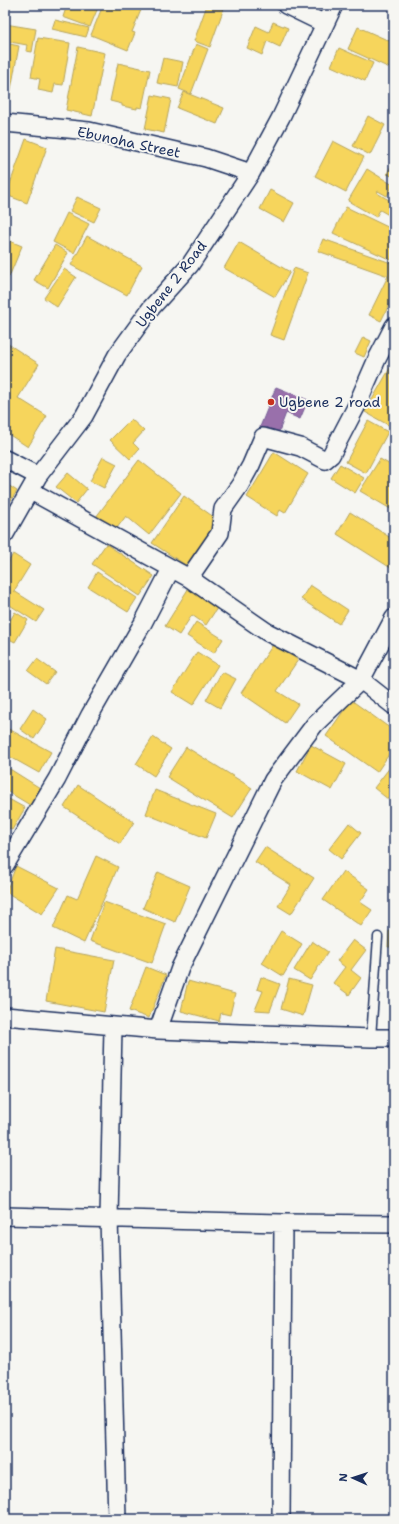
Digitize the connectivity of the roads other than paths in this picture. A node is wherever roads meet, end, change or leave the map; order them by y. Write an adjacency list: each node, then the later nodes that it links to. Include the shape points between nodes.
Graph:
1 (286, 5): 3 (street)
2 (334, 5): 3 (street, Ugbene 2 Road)
3 (325, 24): 5 (street, Ugbene 2 Road)
4 (5, 123): 5 (street, Ebunoha Street, via 89,131 206,158)
5 (251, 173): 8 (street, Ugbene 2 Road, via 190,265 151,308 121,349 84,416)
6 (394, 326): 11 (street, via 331,455 325,460 300,448 263,437 240,485 223,509 220,533)
7 (5, 459): 8 (street)
8 (34, 483): 9 (street, Ugbene 2 Road); 10 (street)
9 (5, 534)
10 (171, 569): 11 (street); 15 (street, via 57,779)
11 (189, 578): 13 (street, via 267,632)
12 (394, 618): 13 (street)
13 (361, 680): 14 (street); 19 (street, via 315,724 273,780 180,968)
14 (394, 706)
15 (5, 865)
16 (378, 937): 20 (lane)
17 (5, 1016): 18 (street)
18 (113, 1027): 19 (street); 23 (street)
19 (158, 1030): 20 (street)
20 (371, 1038): 21 (street)
21 (394, 1038)
22 (5, 1216): 23 (street)
23 (109, 1218): 24 (street); 26 (street)
24 (283, 1223): 25 (street); 27 (street)
25 (394, 1224)
26 (117, 1519)
27 (281, 1519)

